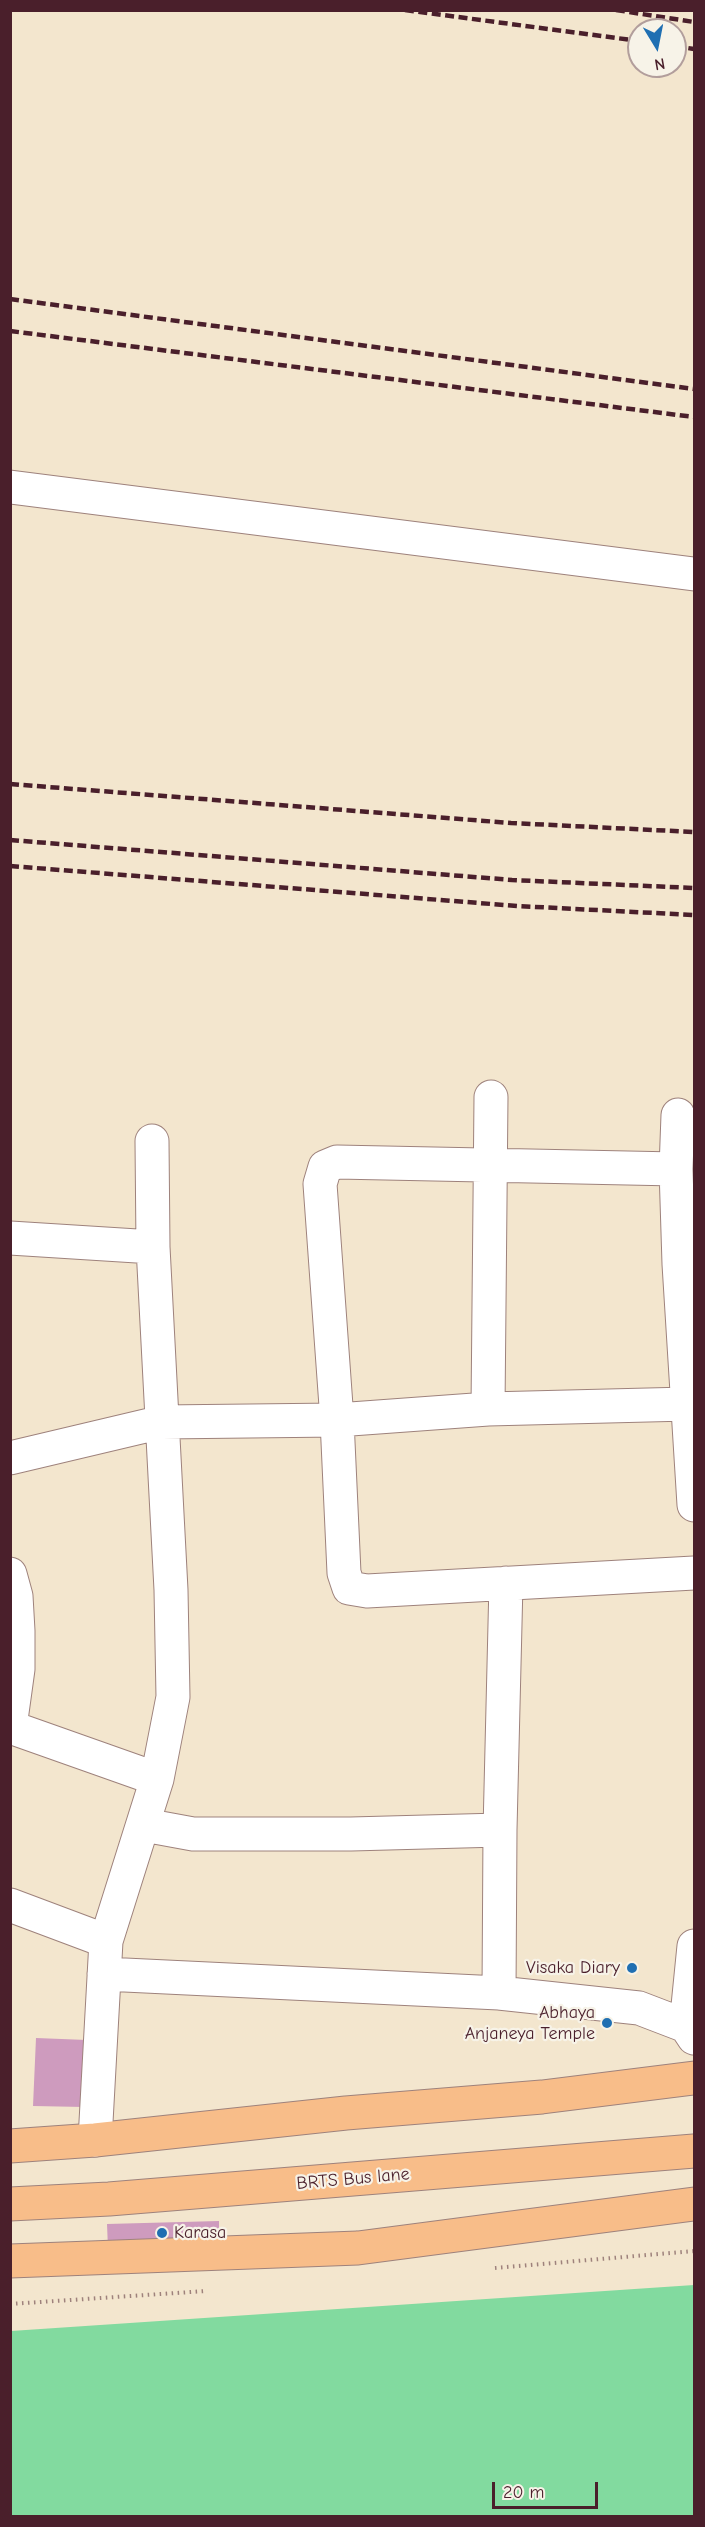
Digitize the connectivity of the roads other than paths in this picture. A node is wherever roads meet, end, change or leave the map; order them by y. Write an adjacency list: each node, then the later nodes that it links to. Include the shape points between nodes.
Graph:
1 (10, 487): 2 (street)
2 (694, 574)
3 (491, 1097): 6 (street)
4 (678, 1115): 7 (street)
5 (152, 1141): 9 (street)
6 (489, 1164): 7 (street); 13 (street); 14 (street, via 337,1162 325,1167 320,1184)
7 (676, 1169): 10 (street)
8 (10, 1238): 9 (street)
9 (153, 1247): 15 (street)
10 (687, 1264): 11 (street)
11 (690, 1356): 12 (street)
12 (688, 1404): 13 (street); 17 (street)
13 (488, 1409): 14 (street)
14 (338, 1420): 15 (street); 20 (street, via 344,1573 349,1588 367,1591)
15 (162, 1422): 16 (street); 23 (street, via 173,1696)
16 (10, 1458)
17 (694, 1505)
18 (694, 1573): 20 (street)
19 (10, 1574): 21 (street, via 16,1596)
20 (506, 1582): 25 (street)
21 (14, 1632): 22 (street, via 18,1668)
22 (10, 1727): 23 (street)
23 (157, 1779): 24 (street)
24 (144, 1825): 25 (street, via 193,1834); 27 (street)
25 (500, 1830): 30 (street)
26 (10, 1905): 27 (street)
27 (106, 1941): 29 (street)
28 (694, 1946): 31 (street)
29 (103, 1989): 30 (street); 33 (street)
30 (499, 1993): 31 (street, via 639,2008)
31 (690, 2032)
32 (694, 2078): 33 (main road, via 542,2097)
33 (96, 2140): 34 (main road)
34 (10, 2146)
35 (694, 2151): 36 (main road, BRTS Bus lane)
36 (10, 2204)
37 (694, 2204): 38 (main road, via 358,2248)
38 (10, 2261)

